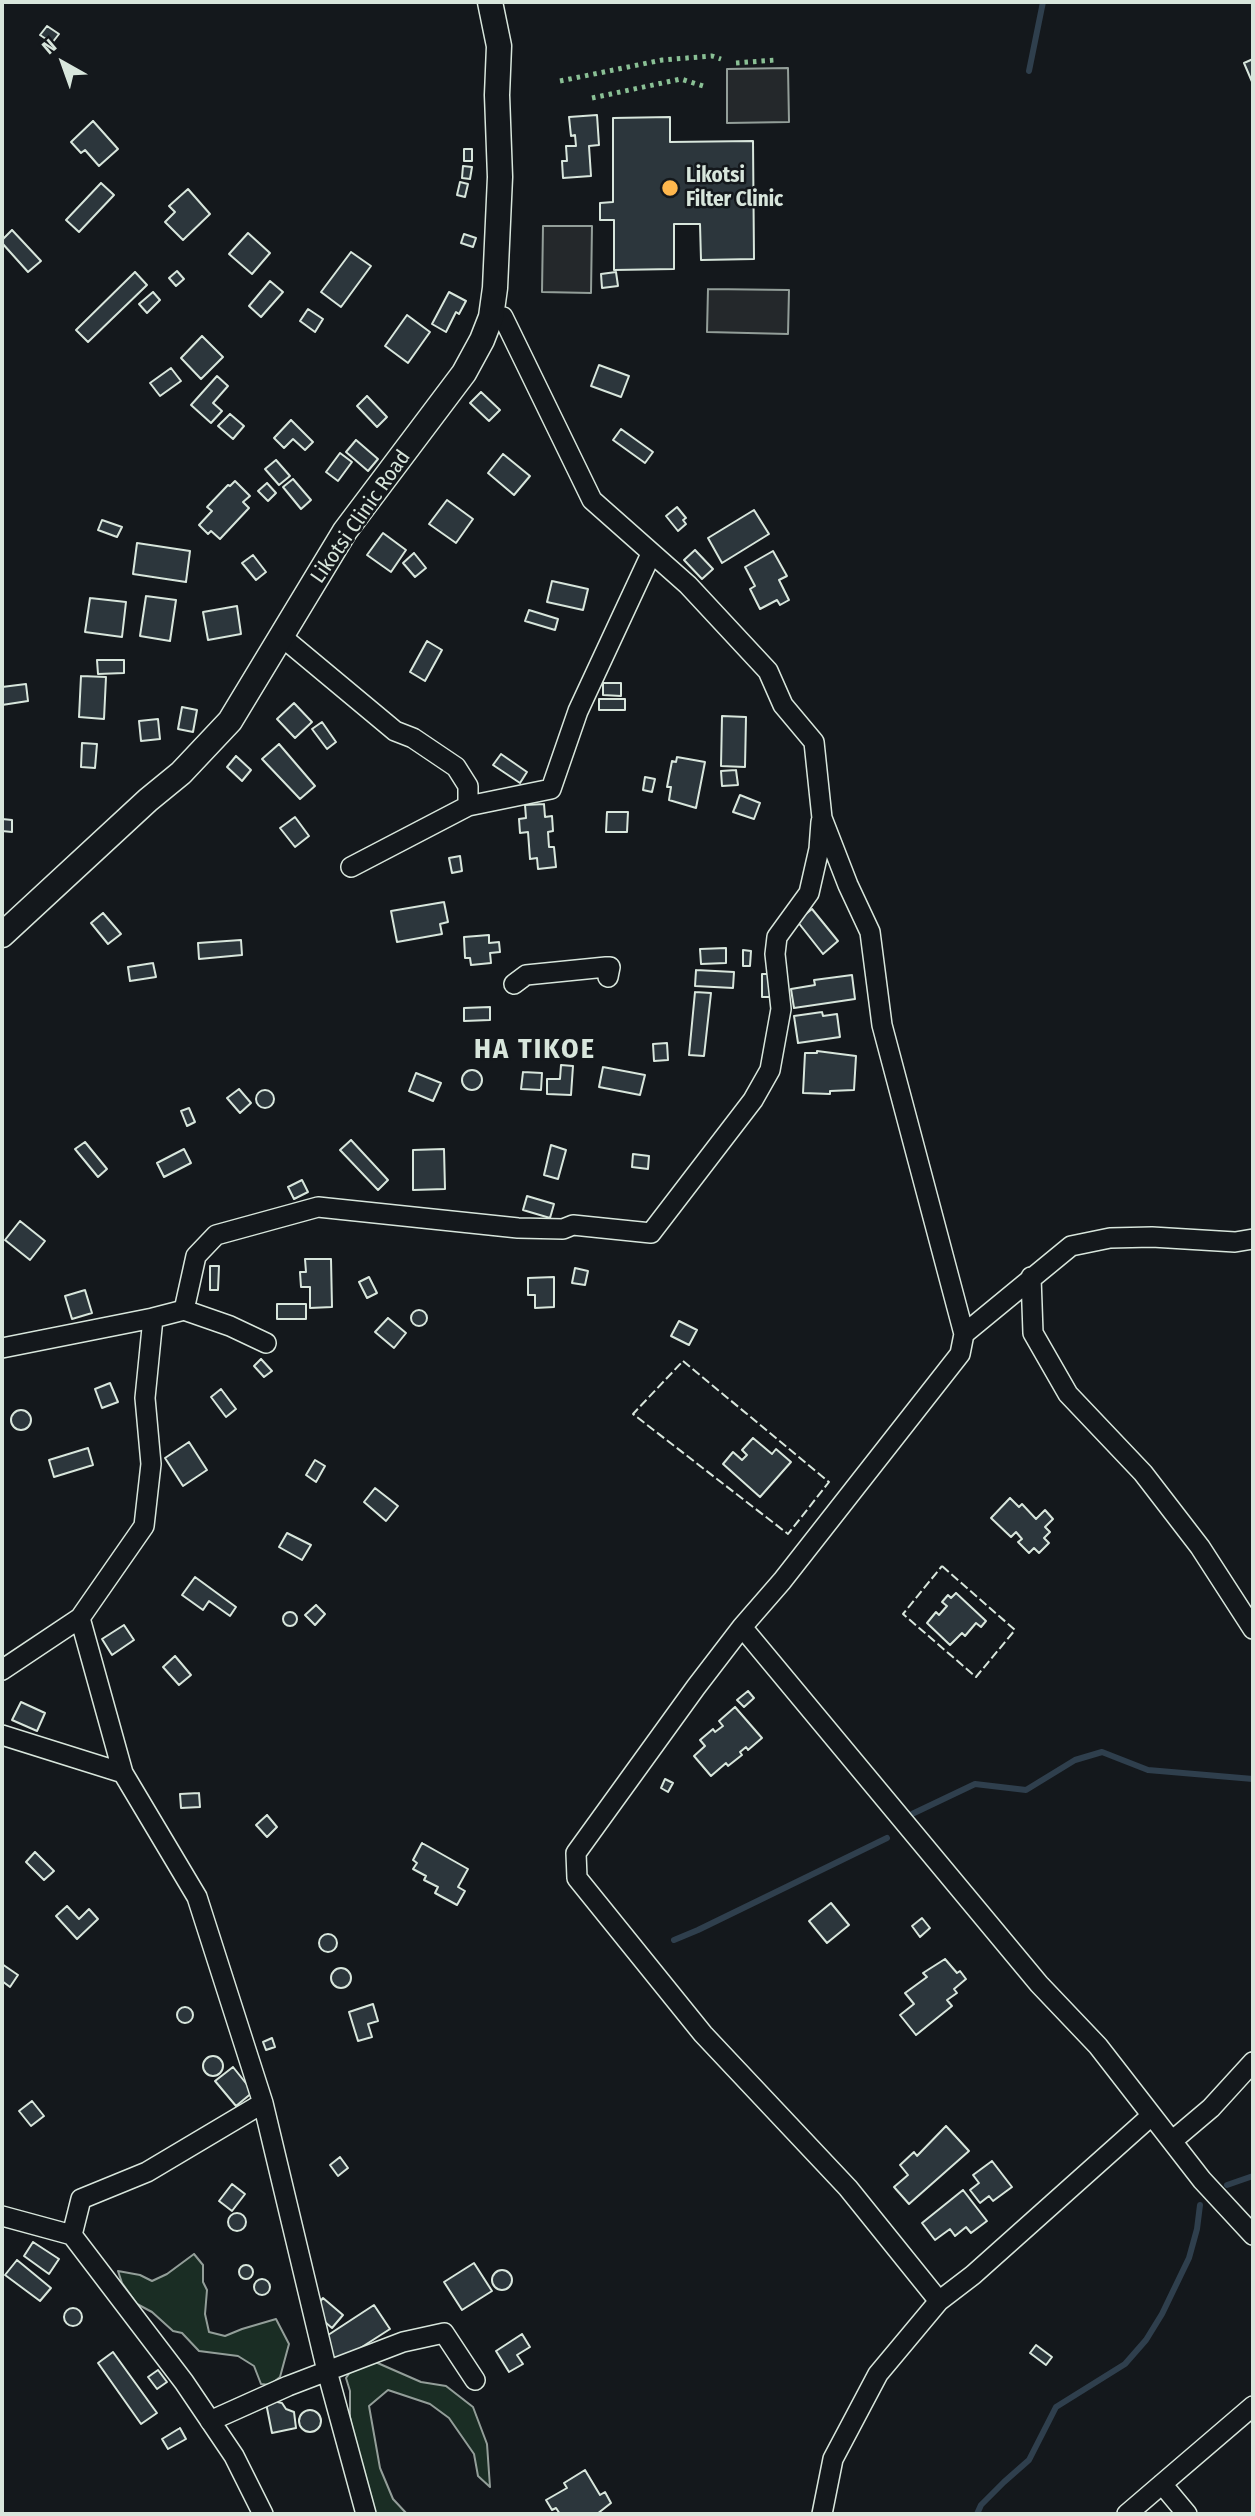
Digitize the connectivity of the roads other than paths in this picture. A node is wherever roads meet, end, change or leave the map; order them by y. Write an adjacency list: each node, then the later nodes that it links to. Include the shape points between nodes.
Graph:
1 (490, 2): 2 (street, Likotsi Clinic Road, via 499,47 499,177)
2 (491, 317): 3 (street, via 503,317 592,500); 4 (street, Likotsi Clinic Road, via 464,373 345,531)
3 (651, 554): 5 (street, via 578,710 551,789); 6 (street, via 688,586 768,671 783,705 814,742)
4 (281, 636): 5 (street, via 395,731 456,767 468,786); 8 (street, Likotsi Clinic Road, via 230,721 181,773)
5 (467, 806): 7 (street)
6 (822, 818): 13 (street, via 809,893 777,937 781,1009 769,1070 753,1100 651,1233 573,1225 519,1228 318,1207 216,1234 196,1255); 15 (street, via 870,932 883,1025)
7 (351, 867)
8 (2, 935)
9 (608, 977): 10 (street, via 610,967 526,975)
10 (514, 984)
11 (1253, 1239): 12 (street, via 1110,1238 1071,1246)
12 (1031, 1277): 15 (street); 20 (street, via 1033,1333 1068,1394 1143,1473 1200,1547)
13 (184, 1310): 14 (street); 16 (street)
14 (153, 1318): 17 (street); 18 (street, via 145,1398 151,1464 144,1526)
15 (964, 1335): 19 (street, via 960,1354)
16 (266, 1343)
17 (2, 1348)
18 (79, 1618): 21 (street); 23 (street)
19 (742, 1627): 26 (street, via 1039,1984 1098,2046); 31 (street, via 586,1836 576,1853 577,1878 702,2034 848,2188)
20 (1253, 1629)
21 (2, 1670)
22 (2, 1735): 23 (street)
23 (123, 1773): 25 (street, via 197,1897)
24 (1253, 2062): 27 (street, via 1211,2108)
25 (263, 2103): 29 (street, via 148,2172 81,2199); 32 (street)
26 (1151, 2116): 27 (street); 31 (street)
27 (1172, 2141): 30 (street)
28 (2, 2216): 29 (street)
29 (72, 2235): 35 (street)
30 (1253, 2235)
31 (939, 2301): 39 (street, via 878,2374 833,2459)
32 (327, 2371): 33 (street, via 403,2342 444,2333); 35 (street); 38 (street)
33 (475, 2380)
34 (1253, 2406): 36 (street)
35 (210, 2421): 37 (street, via 234,2456)
36 (1162, 2484): 40 (street); 41 (street)
37 (263, 2514)
38 (366, 2514)
39 (822, 2514)
40 (1127, 2514)
41 (1187, 2514)

